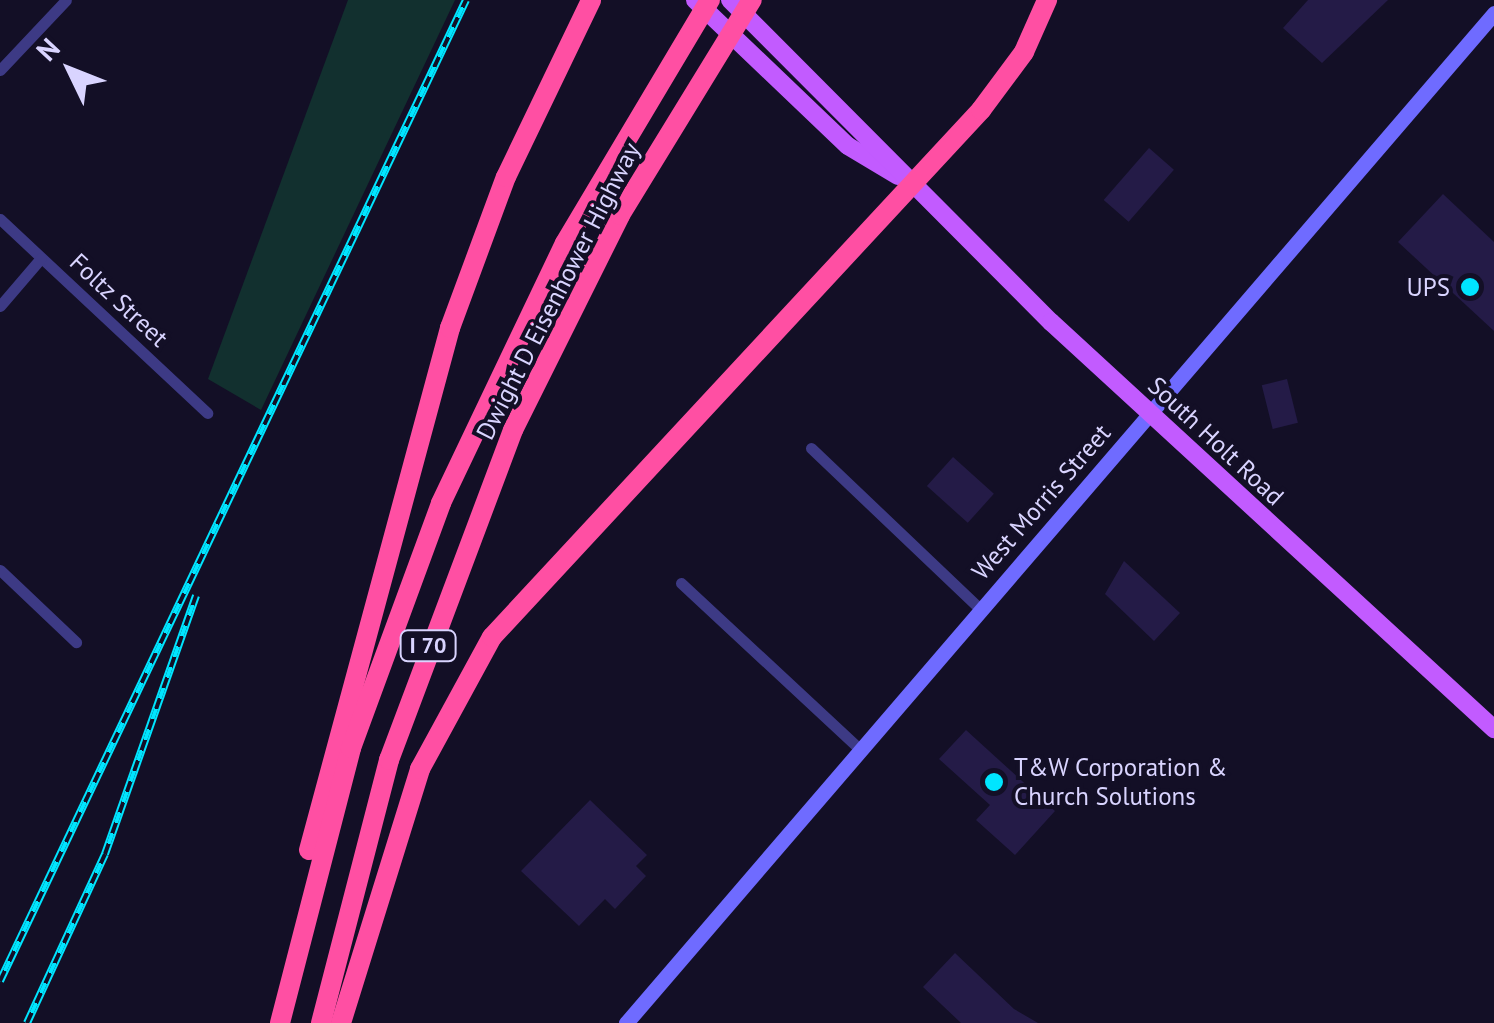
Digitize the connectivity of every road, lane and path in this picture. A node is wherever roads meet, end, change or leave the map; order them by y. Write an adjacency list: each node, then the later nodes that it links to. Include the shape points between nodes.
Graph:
1 (66, 0): 9 (street)
2 (591, 0): 23 (highway, via 506,177 438,364 330,752)
3 (695, 0): 10 (main road, South Holt Road, via 848,146)
4 (710, 0): 23 (highway, Dwight D Eisenhower Highway / I 70, via 591,195 461,455 368,695)
5 (730, 0): 10 (main road, South Holt Road)
6 (752, 0): 25 (highway, Dwight D Eisenhower Highway / I 70, via 620,215 513,430 389,760)
7 (1047, 0): 10 (highway, via 998,89)
8 (1494, 13): 15 (main road, West Morris Street)
9 (0, 70)
10 (911, 184): 15 (main road, South Holt Road); 26 (highway, via 542,574 482,651 420,769)
11 (0, 219): 12 (street, Foltz Street)
12 (41, 258): 13 (street); 14 (street, Foltz Street)
13 (0, 306)
14 (207, 413)
15 (1150, 414): 19 (main road, West Morris Street); 21 (main road, South Holt Road)
16 (811, 448): 19 (street)
17 (0, 570): 20 (street)
18 (681, 583): 22 (street)
19 (982, 610): 22 (main road, West Morris Street)
20 (76, 642)
21 (1494, 729)
22 (861, 750): 27 (main road, West Morris Street)
23 (294, 960): 24 (highway, Dwight D Eisenhower Highway / I 70)
24 (280, 1023)
25 (321, 1023)
26 (341, 1023)
27 (626, 1023)

